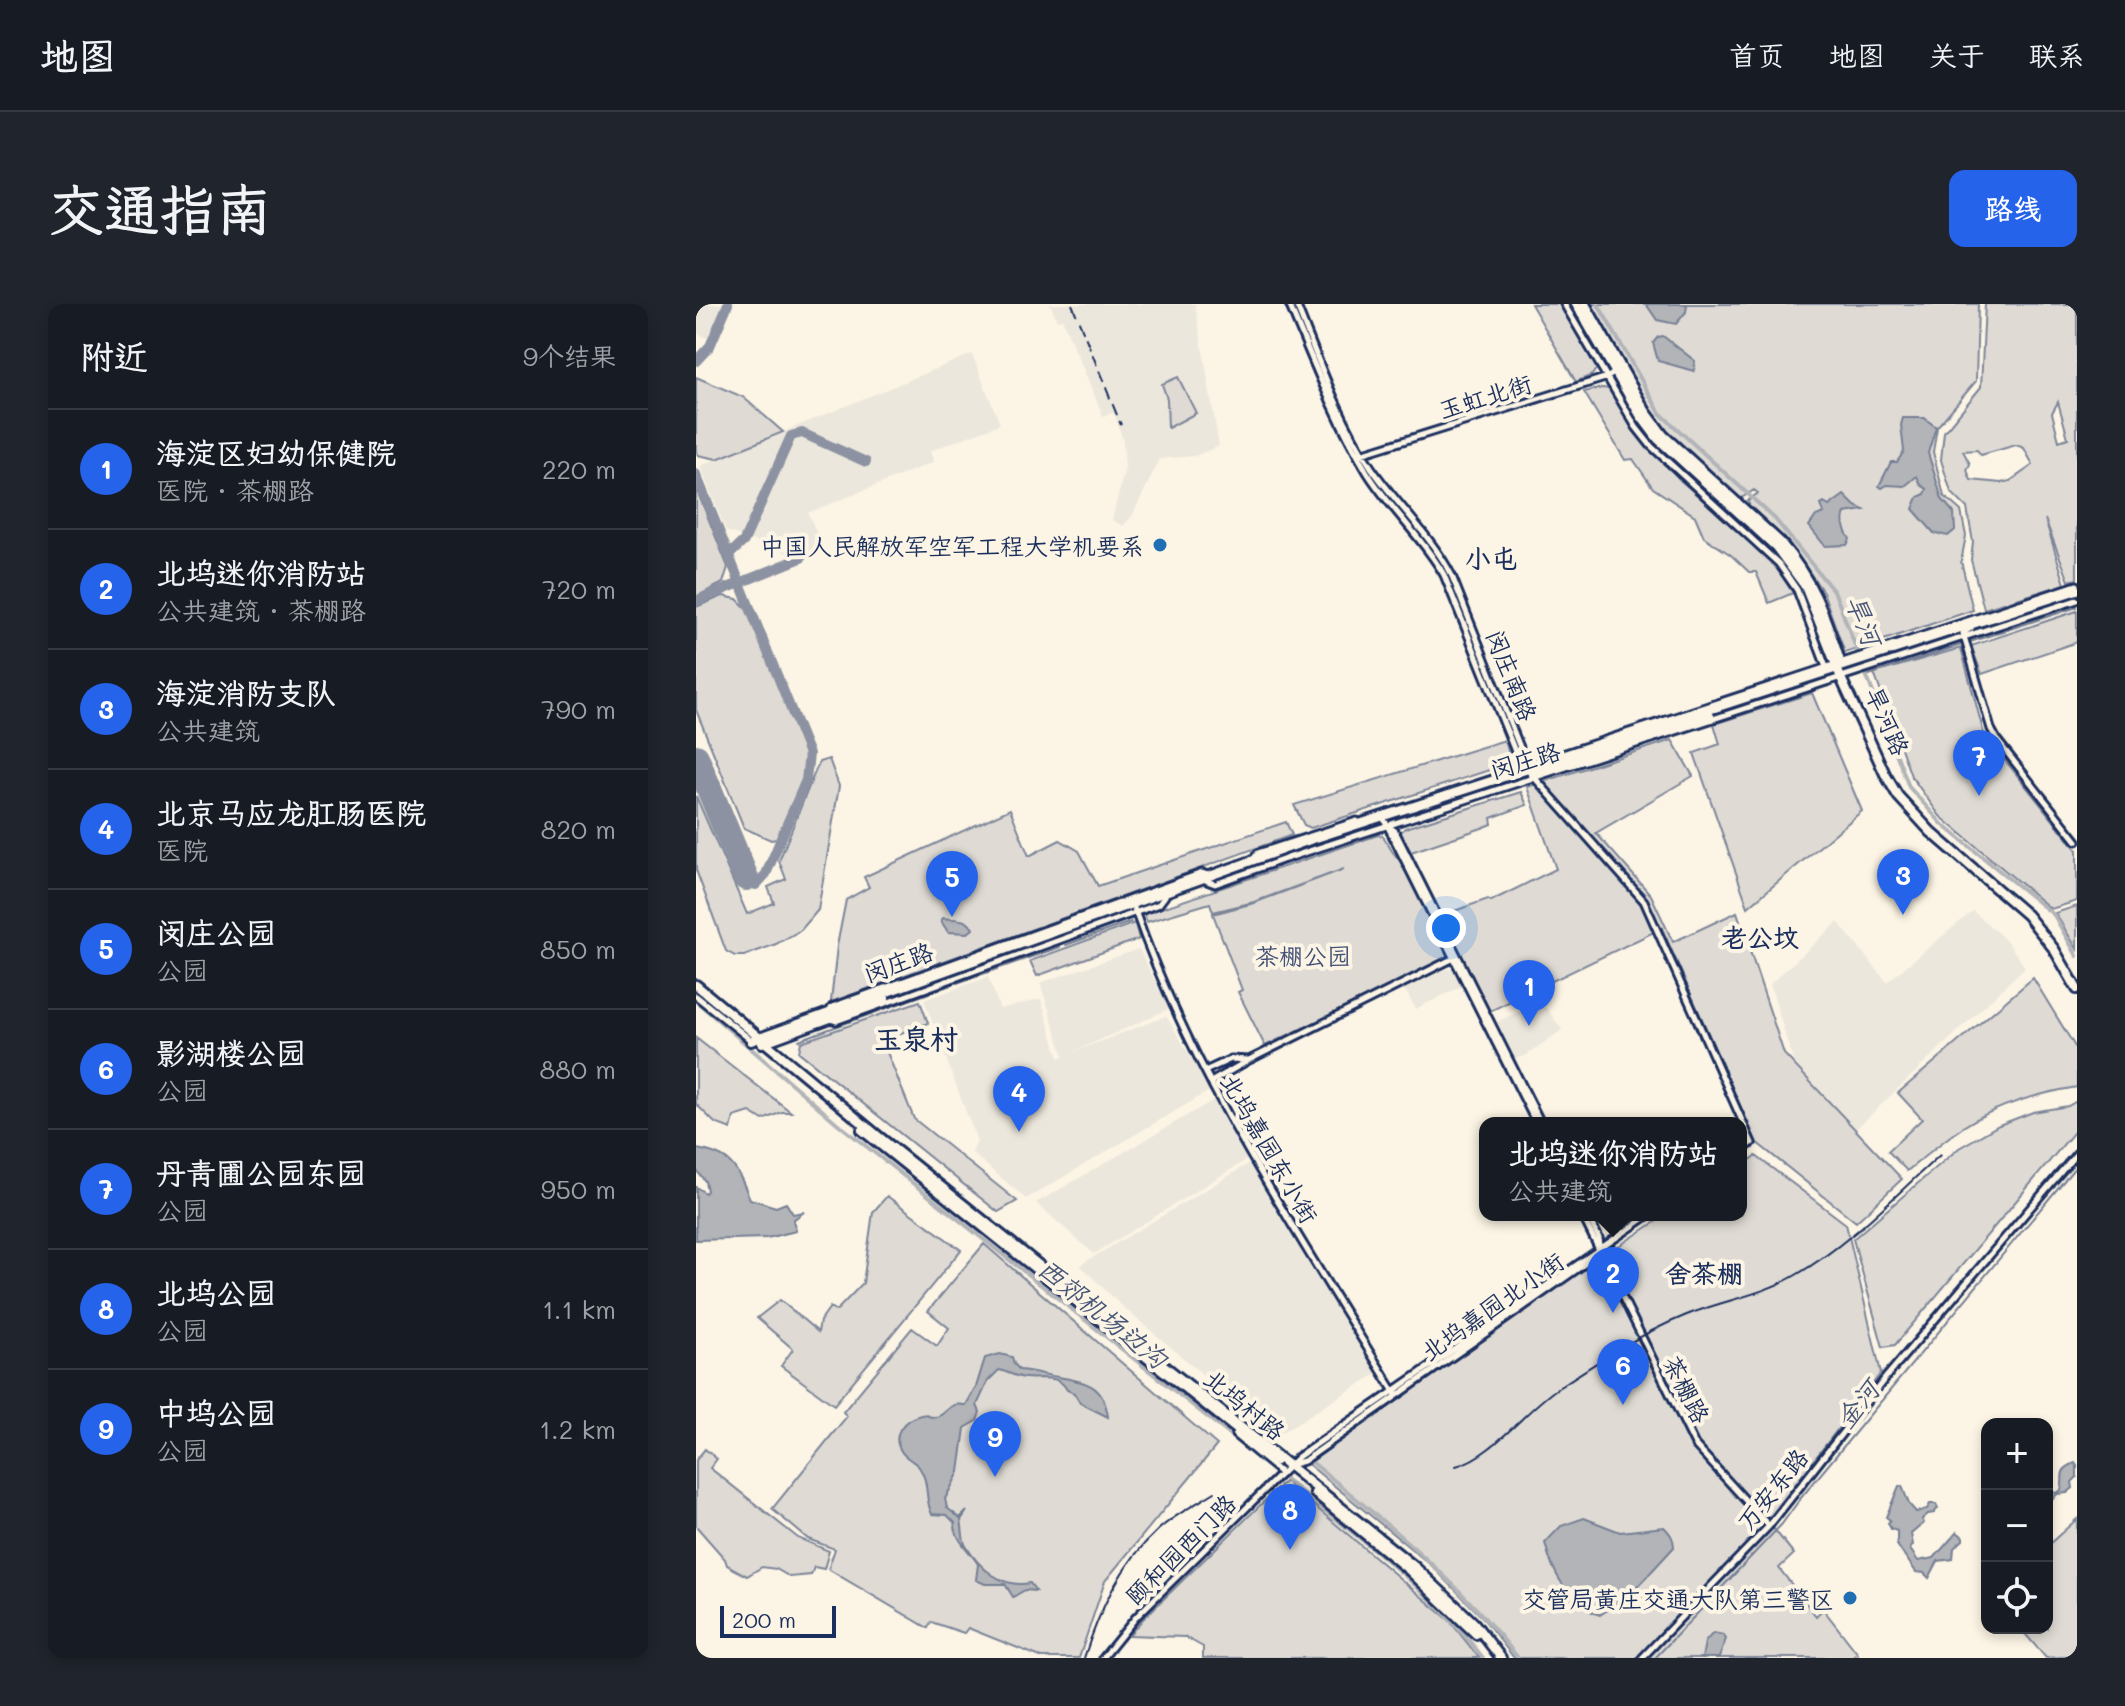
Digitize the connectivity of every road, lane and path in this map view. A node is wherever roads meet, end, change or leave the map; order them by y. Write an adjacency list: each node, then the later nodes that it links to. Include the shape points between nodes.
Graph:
1 (1289, 304): 7 (street, 闵庄南路, via 1335,415)
2 (1296, 304): 7 (street, 闵庄南路)
3 (1564, 304): 6 (street, 旱河路)
4 (1576, 304): 6 (main road, 旱河路)
5 (1585, 304): 6 (main road, 旱河路)
6 (1615, 373): 7 (street, 玉虹北街); 12 (main road, 旱河路, via 1676,450 1796,561 1821,604); 13 (street, 旱河路, via 1636,427 1651,446 1779,564 1797,590)
7 (1360, 454): 16 (street, 闵庄南路, via 1448,569)
8 (2077, 593): 9 (main road); 10 (main road); 11 (street)
9 (1983, 621): 10 (street); 11 (main road)
10 (1965, 639): 11 (main road); 19 (street, via 1997,740)
11 (1865, 662): 12 (main road)
12 (1845, 669): 13 (main road, 闵庄路); 14 (main road, 闵庄路); 15 (street, 闵庄路); 24 (main road, 旱河路, via 1890,772 1912,805 2031,911); 25 (main road, 旱河路, via 1898,796 1931,832 2027,915)
13 (1826, 670): 16 (main road, 闵庄路)
14 (1762, 699): 15 (street); 16 (main road, 闵庄路)
15 (1774, 701): 16 (street, 闵庄路)
16 (1529, 770): 17 (main road, 闵庄路); 18 (main road, 闵庄路); 33 (street, via 1644,901)
17 (1443, 795): 18 (main road, 闵庄路); 20 (street, 闵庄路, via 1258,853)
18 (1385, 821): 20 (main road, 闵庄路); 21 (main road, 闵庄路); 23 (street, via 1395,831)
19 (2077, 841)
20 (1253, 860): 21 (main road, 闵庄路)
21 (1208, 878): 22 (main road, 闵庄路); 27 (main road, 闵庄路)
22 (1135, 910): 27 (main road, 闵庄路); 30 (street, 北坞嘉园东小街, via 1164,989)
23 (1455, 958): 29 (street); 32 (street)
24 (2077, 978)
25 (2077, 989)
26 (696, 991): 28 (main road, 北坞村路)
27 (829, 1016): 28 (main road, 闵庄路)
28 (759, 1040): 39 (main road, 北坞村路); 39 (main road, 北坞村路, via 886,1150)
29 (1249, 1060): 30 (street, via 1231,1059); 31 (street)
30 (1205, 1071): 31 (street, 北坞嘉园东小街)
31 (1211, 1082): 38 (street, 北坞嘉园东小街)
32 (1535, 1117)
33 (1740, 1117)
34 (2077, 1153): 40 (street, 万安东路, via 1887,1376)
35 (1589, 1221): 37 (street, 茶棚路, via 1599,1238)
36 (1640, 1221): 37 (street, 北坞嘉园北小街)
37 (1599, 1250): 38 (street, 北坞嘉园北小街); 40 (street, 茶棚路, via 1695,1445)
38 (1395, 1393): 39 (street, 北坞嘉园北小街, via 1304,1461)
39 (1285, 1469): 41 (street, 颐和园西门路, via 1136,1617); 42 (main road, 北坞村路, via 1410,1571); 43 (main road, 北坞村路, via 1425,1576)
40 (1769, 1526): 44 (street, 万安东路)
41 (1103, 1658)
42 (1495, 1658)
43 (1501, 1658)
44 (1642, 1658)

